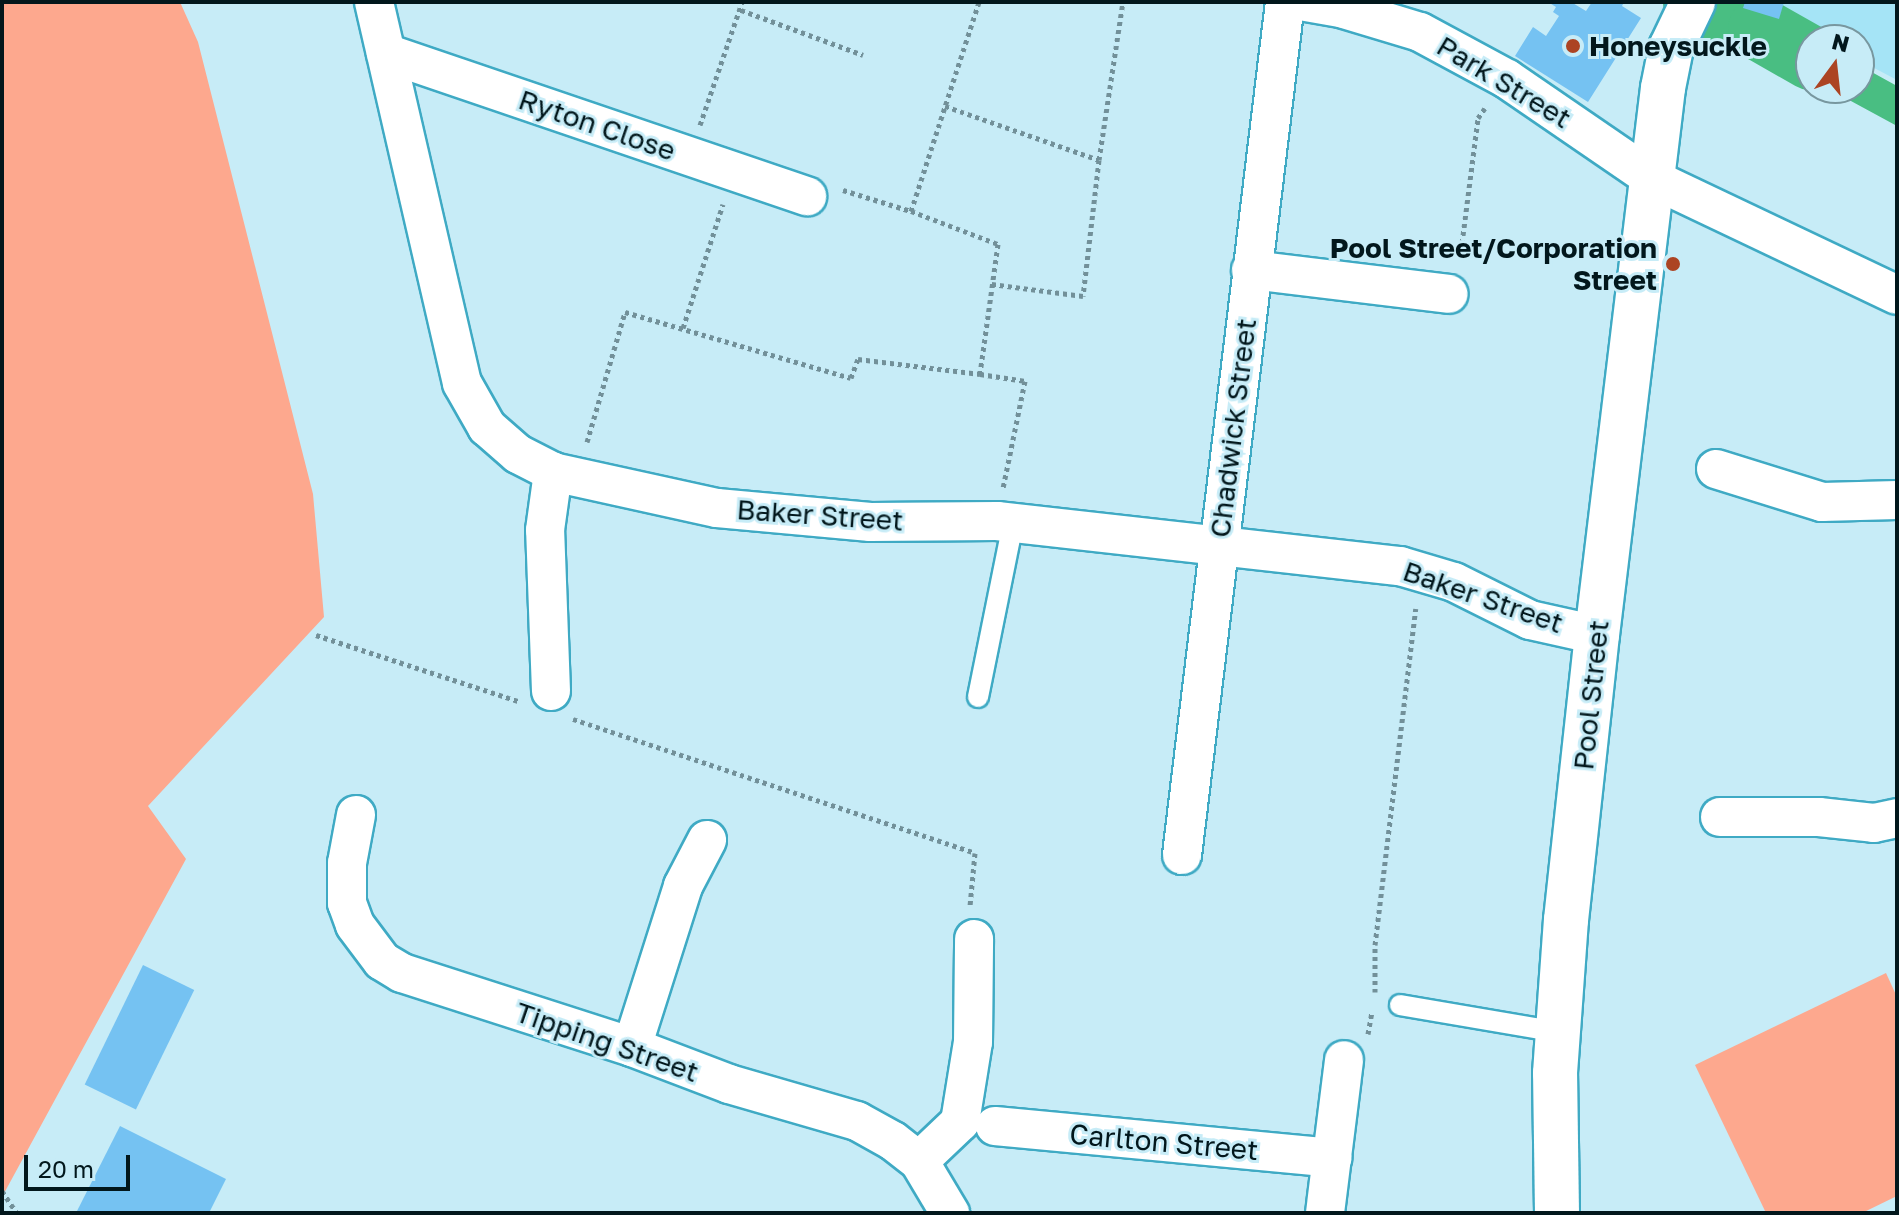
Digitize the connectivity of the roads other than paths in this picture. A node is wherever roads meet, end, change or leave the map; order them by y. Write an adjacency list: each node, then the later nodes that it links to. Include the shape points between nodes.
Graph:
1 (374, 2): 6 (street, Baker Street)
2 (1285, 2): 9 (street, Chadwick Street)
3 (1306, 2): 4 (street, Park Street)
4 (1342, 5): 7 (street, Park Street, via 1420,32 1507,79)
5 (1690, 8): 7 (street, Pool Street, via 1671,48)
6 (386, 53): 8 (street, Ryton Close); 13 (street, Baker Street, via 462,383 487,427 518,454)
7 (1653, 179): 11 (street, Park Street); 17 (street, Pool Street)
8 (807, 196)
9 (1251, 270): 10 (street); 16 (street, Chadwick Street)
10 (1449, 294)
11 (1897, 295)
12 (1716, 469): 14 (street, via 1822,502)
13 (564, 475): 15 (street, Baker Street, via 717,508 870,522); 19 (street, via 545,530)
14 (1897, 500)
15 (1005, 522): 16 (street, Baker Street); 18 (lane)
16 (1219, 546): 17 (street, Baker Street, via 1400,566 1454,582 1530,620); 24 (street, Chadwick Street)
17 (1597, 635): 27 (street, Pool Street)
18 (978, 697)
19 (547, 704)
20 (356, 815): 28 (street, Tipping Street, via 347,863 347,903 355,925 382,961 402,973)
21 (1720, 817): 22 (street, via 1874,823)
22 (1897, 818)
23 (707, 840): 28 (street, via 683,886)
24 (1182, 855)
25 (974, 939): 32 (street, via 973,1042 960,1122)
26 (1400, 1005): 27 (lane)
27 (1558, 1032): 35 (street, Pool Street)
28 (632, 1047): 32 (street, Tipping Street, via 729,1084 857,1121)
29 (1344, 1060): 31 (street)
30 (995, 1126): 31 (street, Carlton Street)
31 (1332, 1158): 34 (street)
32 (919, 1161): 33 (street, Tipping Street)
33 (950, 1213)
34 (1325, 1213)
35 (1557, 1213)

